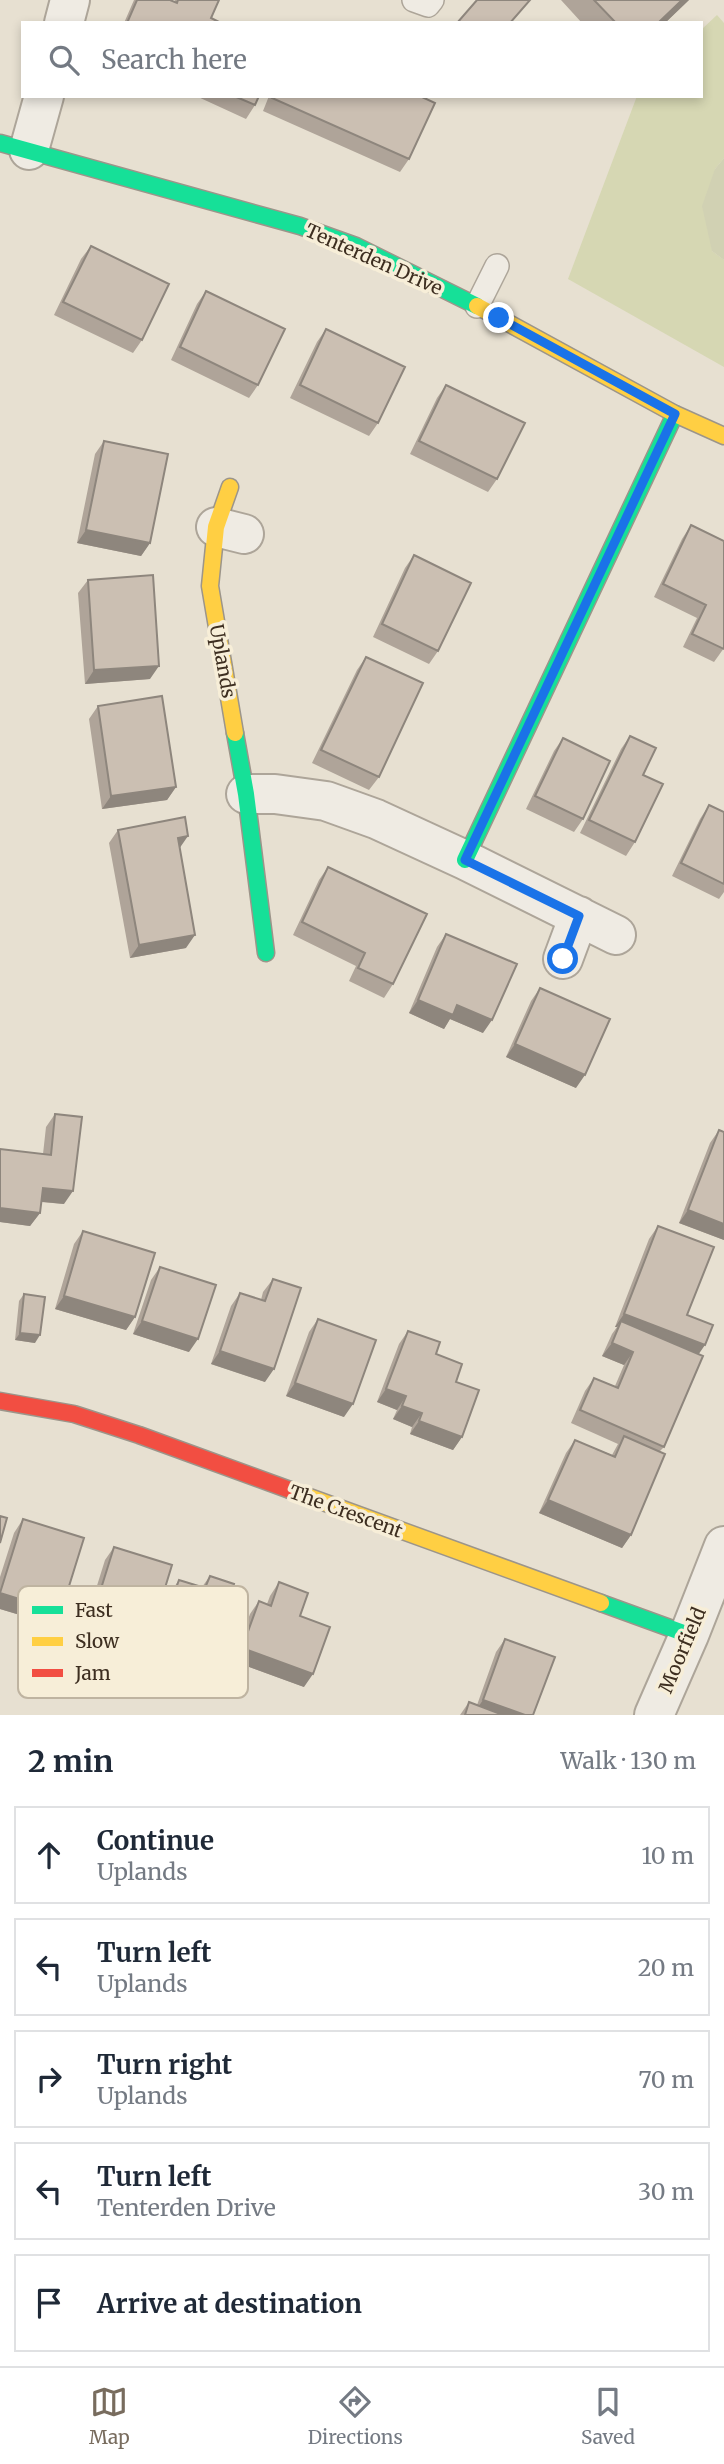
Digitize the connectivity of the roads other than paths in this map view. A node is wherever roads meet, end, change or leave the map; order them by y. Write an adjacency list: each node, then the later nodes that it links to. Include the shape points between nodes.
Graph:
1 (70, 0): 4 (street)
2 (414, 0): 3 (lane, via 428,5)
3 (432, 0)
4 (65, 21)
5 (43, 98): 6 (street)
6 (14, 147): 8 (street, Tenterden Drive, via 300,226 356,246)
7 (496, 267): 8 (lane)
8 (477, 306): 9 (street, Tenterden Drive)
9 (675, 414): 10 (street, Tenterden Drive); 13 (street)
10 (724, 436)
11 (230, 487): 12 (street, Uplands, via 230,531 210,586)
12 (246, 794): 13 (street, via 326,801); 16 (street, Uplands)
13 (465, 860): 14 (street)
14 (579, 916): 15 (street); 17 (street)
15 (616, 935)
16 (266, 953)
17 (563, 959)
18 (0, 1401): 20 (street, The Crescent, via 74,1414 139,1435)
19 (724, 1546): 20 (street, Moorfield)
20 (689, 1635): 21 (street, Moorfield)
21 (654, 1715)

